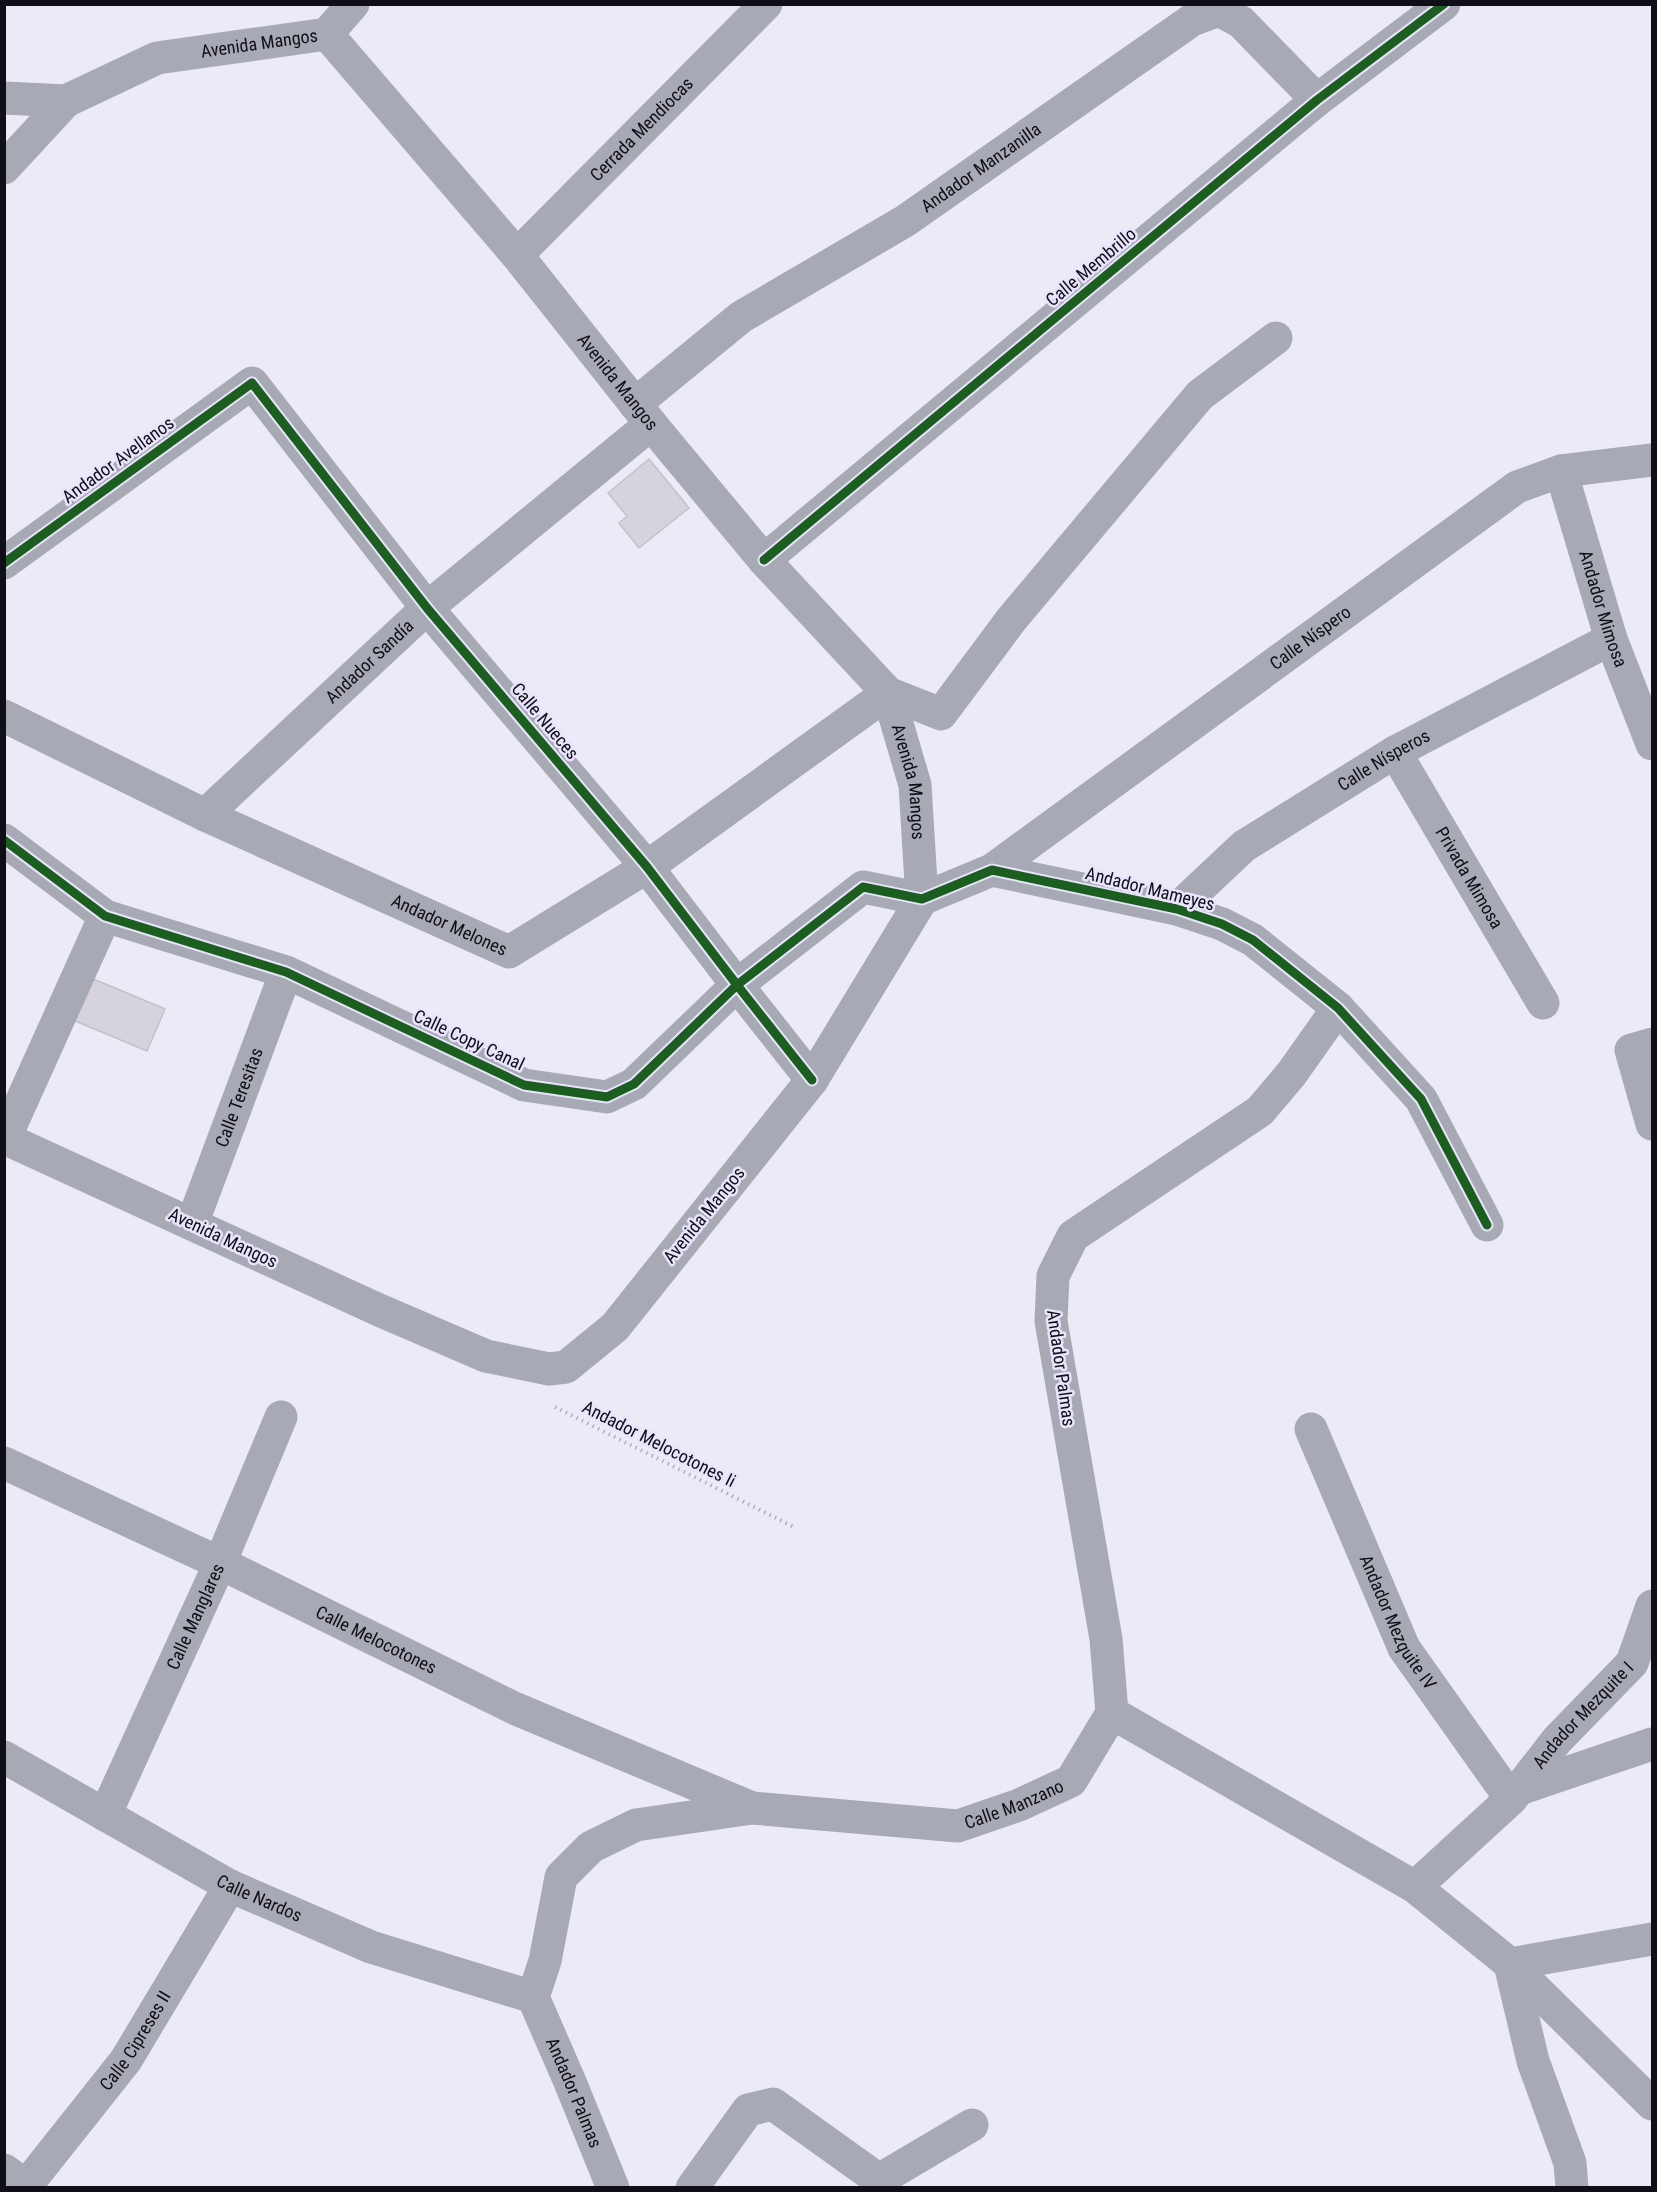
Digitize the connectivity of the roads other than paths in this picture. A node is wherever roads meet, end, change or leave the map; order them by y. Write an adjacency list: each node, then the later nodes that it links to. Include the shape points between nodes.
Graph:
1 (353, 4): 4 (street)
2 (766, 4): 9 (street, Cerrada Mendiocas)
3 (1444, 4): 6 (street, Calle Membrillo)
4 (327, 34): 7 (main road, Avenida Mangos, via 157,58); 9 (main road, Avenida Mangos)
5 (4, 98): 7 (main road)
6 (1317, 100): 12 (street, Andador Manzanilla, via 1241,22 1219,10 1192,20 905,221 741,317); 15 (street, Calle Membrillo)
7 (66, 101): 8 (street, Avenida Mangos)
8 (4, 168)
9 (517, 255): 12 (main road, Avenida Mangos)
10 (1275, 338): 19 (street, via 1200,395 1011,620 941,714)
11 (252, 383): 16 (street, Andador Avellanos); 17 (street, Calle Nueces)
12 (643, 414): 15 (main road, Avenida Mangos); 17 (street, Andador Sandía)
13 (1653, 460): 14 (street, Calle Níspero)
14 (1562, 471): 18 (street, Andador Mimosa); 26 (street, Calle Níspero, via 1517,486)
15 (764, 560): 19 (main road, Avenida Mangos)
16 (4, 563)
17 (427, 608): 23 (street, Andador Sandía); 25 (street, Calle Nueces)
18 (1611, 639): 21 (street, Andador Mimosa); 22 (street, Calle Nísperos)
19 (888, 693): 25 (street, Andador Melones); 27 (main road, Avenida Mangos, via 915,785)
20 (6, 717): 23 (street, Andador Melones)
21 (1653, 744)
22 (1395, 752): 28 (street, Calle Nísperos, via 1244,846); 32 (street, Privada Mimosa)
23 (205, 815): 25 (street, Andador Melones, via 509,952)
24 (4, 840): 29 (street, Calle Copy Canal)
25 (647, 867): 31 (street, Calle Nueces)
26 (992, 870): 27 (street); 28 (street, Andador Mameyes)
27 (922, 899): 31 (street, Calle Copy Canal, via 862,887); 35 (main road, Avenida Mangos)
28 (1178, 909): 33 (street, Andador Mameyes, via 1253,940)
29 (105, 916): 30 (street, Calle Copy Canal); 37 (street)
30 (286, 972): 31 (street, Calle Copy Canal, via 524,1085 608,1097 634,1084); 38 (street, Calle Teresitas)
31 (736, 985): 35 (street, Calle Nueces)
32 (1543, 1003)
33 (1338, 1008): 39 (street, Andador Mameyes, via 1421,1099); 45 (street, Andador Palmas, via 1260,1111 1073,1236 1053,1276 1051,1321 1106,1639)
34 (1642, 1047): 36 (street)
35 (812, 1080): 38 (main road, Avenida Mangos, via 615,1327 566,1367 549,1369 486,1356)
36 (1653, 1124)
37 (5, 1138): 38 (main road, Avenida Mangos)
38 (192, 1224)
39 (1487, 1224)
40 (281, 1417): 43 (street, Calle Manglares)
41 (1311, 1429): 48 (street, Andador Mezquite IV, via 1404,1648)
42 (4, 1463): 43 (street, Calle Melocotones)
43 (220, 1563): 49 (street, Calle Melocotones, via 514,1708); 50 (street, Calle Manglares)
44 (1653, 1606): 48 (street, Andador Mezquite I, via 1632,1663 1557,1740)
45 (1112, 1713): 49 (street, Calle Manzano, via 1071,1781 958,1826); 52 (street)
46 (1653, 1744): 48 (street)
47 (4, 1756): 50 (street, Calle Nardos)
48 (1515, 1794): 52 (street)
49 (752, 1808): 55 (street, Calle Manzano, via 636,1825 591,1846 561,1877)
50 (105, 1815): 51 (street, Calle Nardos)
51 (230, 1886): 55 (street, Calle Nardos, via 371,1947); 58 (street, Calle Cipreses II, via 126,2060)
52 (1415, 1887): 54 (street)
53 (1653, 1939): 54 (street)
54 (1510, 1964): 56 (street); 62 (street, via 1533,2061 1570,2163)
55 (533, 1997): 60 (street, Andador Palmas)
56 (1653, 2104)
57 (972, 2125): 59 (street)
58 (20, 2181)
59 (884, 2184): 61 (street, via 773,2104 748,2110)
60 (613, 2187)
61 (692, 2187)
62 (1572, 2187)

